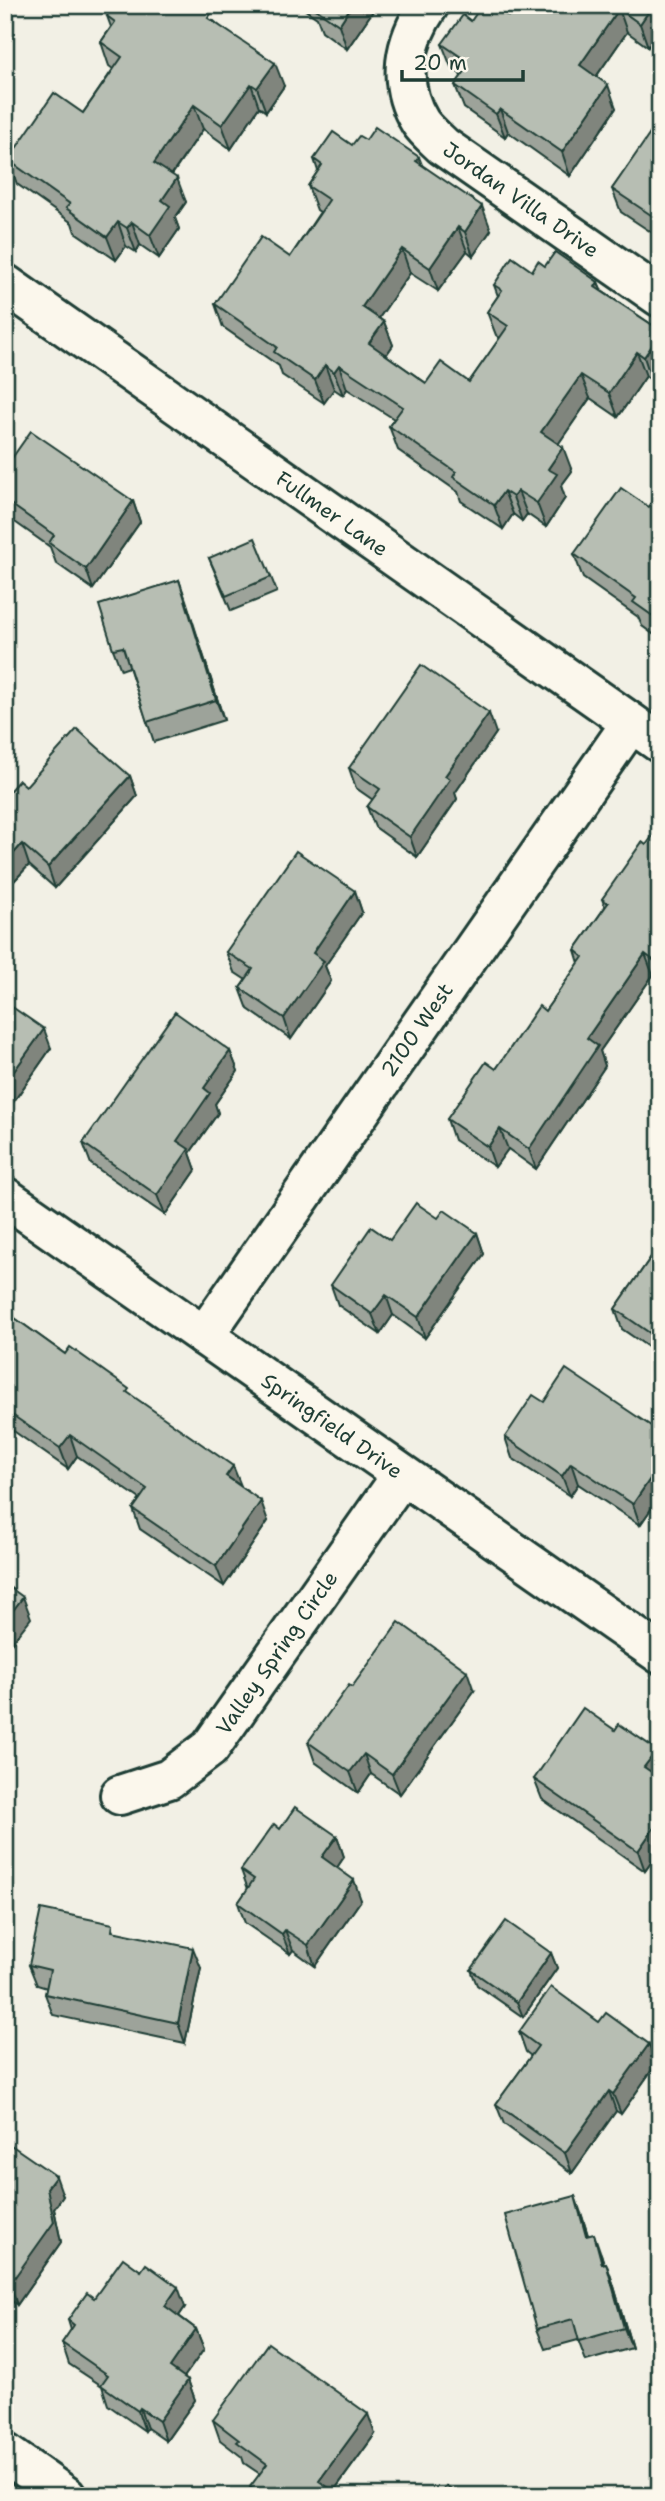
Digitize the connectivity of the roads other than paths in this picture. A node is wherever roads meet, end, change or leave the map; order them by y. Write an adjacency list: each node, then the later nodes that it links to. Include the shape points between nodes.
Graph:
1 (429, 5): 3 (street, Jordan Villa Drive, via 409,41 405,69 409,95 421,123 443,146)
2 (5, 284): 4 (street, Fullmer Lane)
3 (660, 297)
4 (645, 733): 6 (street, 2100 West)
5 (5, 1197): 6 (street, Springfield Drive)
6 (204, 1336): 7 (street, Springfield Drive)
7 (402, 1475): 8 (street, Springfield Drive); 9 (street, Valley Spring Circle, via 210,1748 169,1779)
8 (660, 1654)
9 (120, 1795)
10 (5, 2453): 11 (street)
11 (66, 2496)

